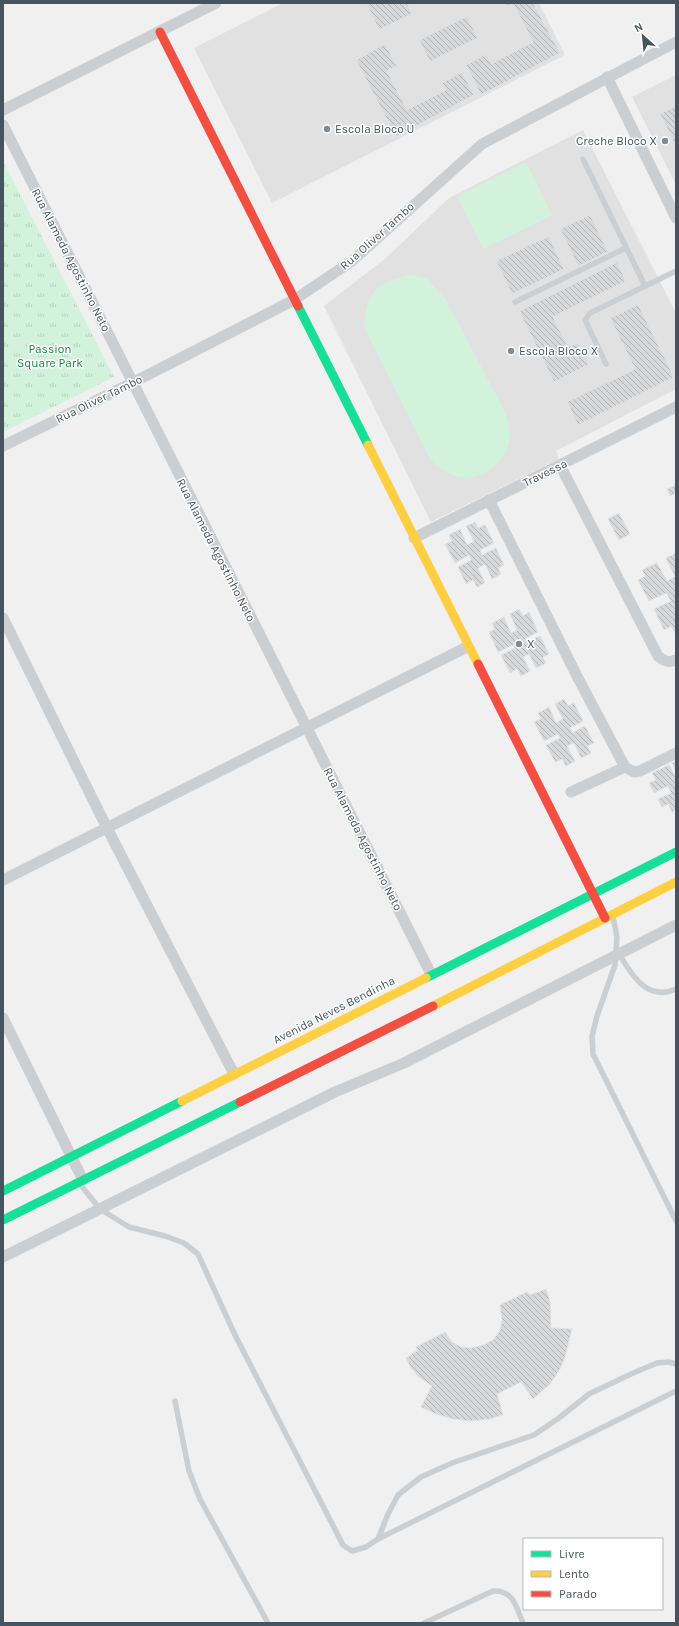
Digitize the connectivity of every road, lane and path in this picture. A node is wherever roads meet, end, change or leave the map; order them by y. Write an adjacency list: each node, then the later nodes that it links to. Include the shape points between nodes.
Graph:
1 (216, 3): 2 (street)
2 (160, 32): 5 (street); 12 (street)
3 (676, 42): 4 (street, Rua Oliver Tambo)
4 (607, 77): 8 (street); 12 (street, Rua Oliver Tambo, via 479,146 352,261)
5 (3, 110)
6 (3, 125): 15 (street, Rua Alameda Agostinho Neto)
7 (583, 159): 9 (lane)
8 (676, 218)
9 (626, 248): 11 (lane); 13 (lane)
10 (676, 271): 11 (lane)
11 (645, 286): 14 (lane, via 590,312 585,320)
12 (294, 300): 15 (street, Rua Oliver Tambo); 20 (street)
13 (515, 302)
14 (606, 364)
15 (132, 383): 17 (street, Rua Oliver Tambo); 24 (street, Rua Alameda Agostinho Neto)
16 (676, 407): 18 (street, Travessa)
17 (3, 446)
18 (560, 465): 19 (street, Travessa); 23 (street, via 658,656 668,662)
19 (489, 500): 20 (street, Travessa); 26 (street)
20 (414, 538): 22 (street)
21 (3, 618): 28 (street)
22 (467, 647): 24 (street); 32 (street)
23 (676, 660)
24 (306, 729): 28 (street); 36 (street, Rua Alameda Agostinho Neto)
25 (676, 753): 26 (street, via 640,771 634,772)
26 (625, 767): 27 (street)
27 (571, 792)
28 (107, 828): 30 (street); 39 (street)
29 (676, 852): 32 (street, Avenida Neves Bendinha)
30 (3, 880)
31 (676, 882): 33 (street)
32 (593, 894): 33 (street); 36 (street, Avenida Neves Bendinha)
33 (608, 916): 35 (lane, via 617,937); 41 (street)
34 (676, 925): 35 (street)
35 (617, 955): 37 (lane, via 635,979 644,986 656,992); 43 (street, via 404,1063 335,1092); 45 (lane, via 596,1016 592,1036 593,1054)
36 (431, 974): 39 (street, Avenida Neves Bendinha)
37 (676, 989)
38 (3, 1018): 40 (street)
39 (234, 1074): 40 (street, Avenida Neves Bendinha)
40 (72, 1157): 41 (street); 42 (street, Avenida Neves Bendinha)
41 (81, 1181): 43 (lane); 44 (street)
42 (3, 1191)
43 (100, 1209): 46 (street); 50 (lane, via 129,1227 184,1243 198,1254 239,1342 343,1545 352,1551 366,1547)
44 (3, 1220)
45 (676, 1221)
46 (3, 1257)
47 (676, 1364): 50 (lane, via 657,1363 631,1374 589,1394 534,1435 452,1462 421,1477 398,1495)
48 (676, 1391): 50 (lane)
49 (175, 1401): 51 (lane, via 194,1486)
50 (378, 1539)
51 (268, 1623)
52 (424, 1623): 53 (lane, via 493,1591 508,1593)
53 (523, 1623)

